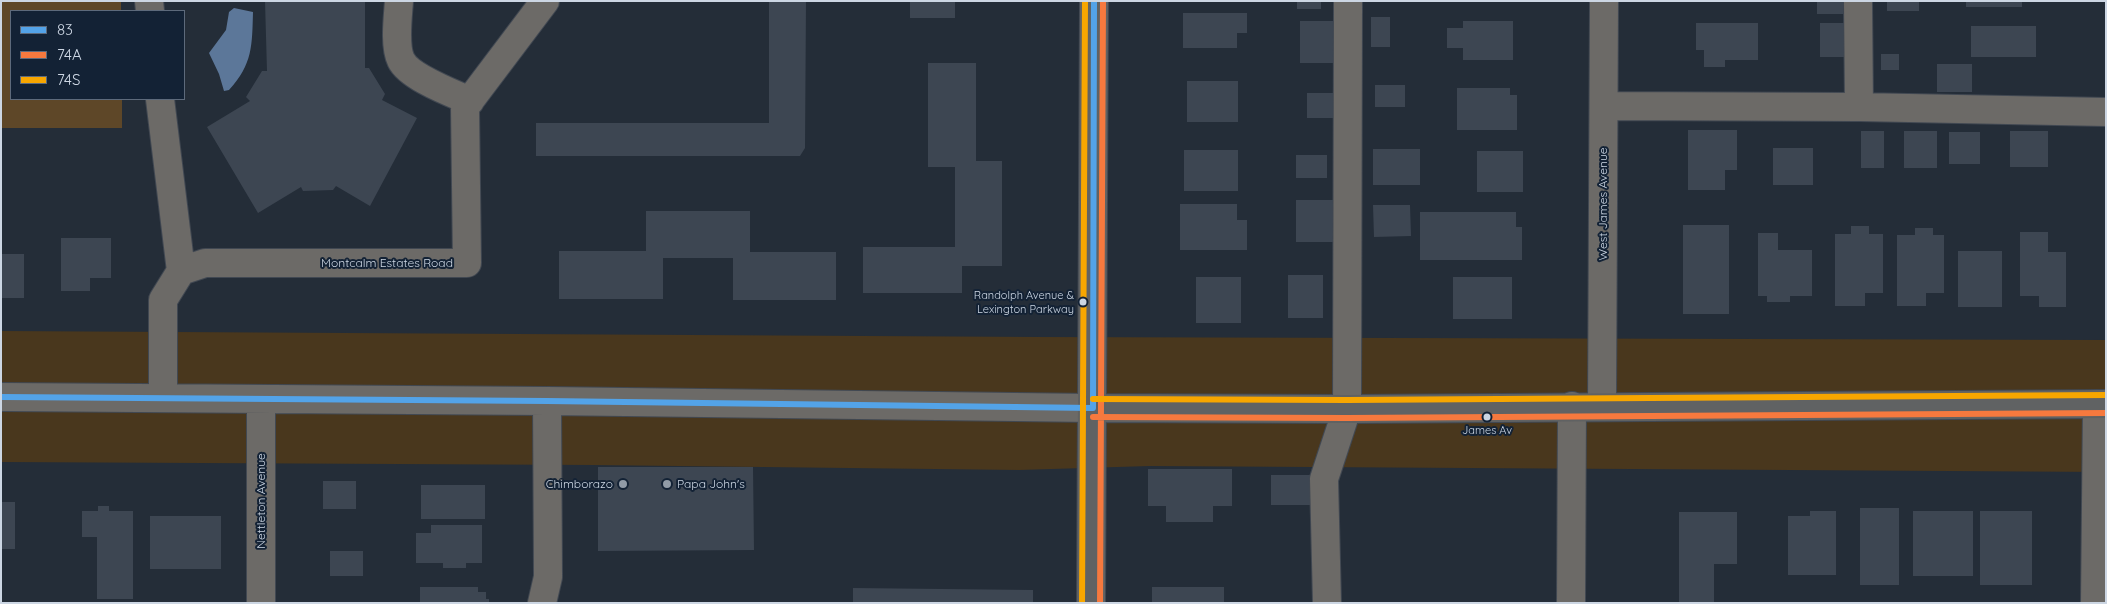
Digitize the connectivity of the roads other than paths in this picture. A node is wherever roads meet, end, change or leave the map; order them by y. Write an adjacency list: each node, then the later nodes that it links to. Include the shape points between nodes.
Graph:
1 (398, 1): 8 (street, via 398,51 404,65)
2 (545, 1): 8 (street, Montcalm Estates Road)
3 (1094, 1): 20 (main road)
4 (1348, 1): 21 (street)
5 (1604, 1): 9 (street, West James Avenue)
6 (1858, 1): 10 (street)
7 (160, 100): 12 (street)
8 (470, 102): 12 (street, Montcalm Estates Road, via 465,107 468,263 205,263)
9 (1604, 106): 10 (street); 19 (street, West James Avenue)
10 (1859, 107): 11 (street)
11 (2106, 112)
12 (181, 271): 14 (street, via 164,300)
13 (1, 397): 14 (street)
14 (164, 398): 15 (street)
15 (261, 399): 16 (street); 22 (street, Nettleton Avenue)
16 (547, 401): 20 (street); 23 (street, via 548,577)
17 (2101, 404): 19 (main road); 27 (street)
18 (1572, 406): 19 (main road); 21 (main road); 26 (street)
19 (1602, 406)
20 (1093, 408): 21 (main road); 24 (main road)
21 (1347, 409): 25 (street, via 1324,479)
22 (261, 603)
23 (542, 603)
24 (1091, 603)
25 (1327, 603)
26 (1571, 603)
27 (2095, 603)

